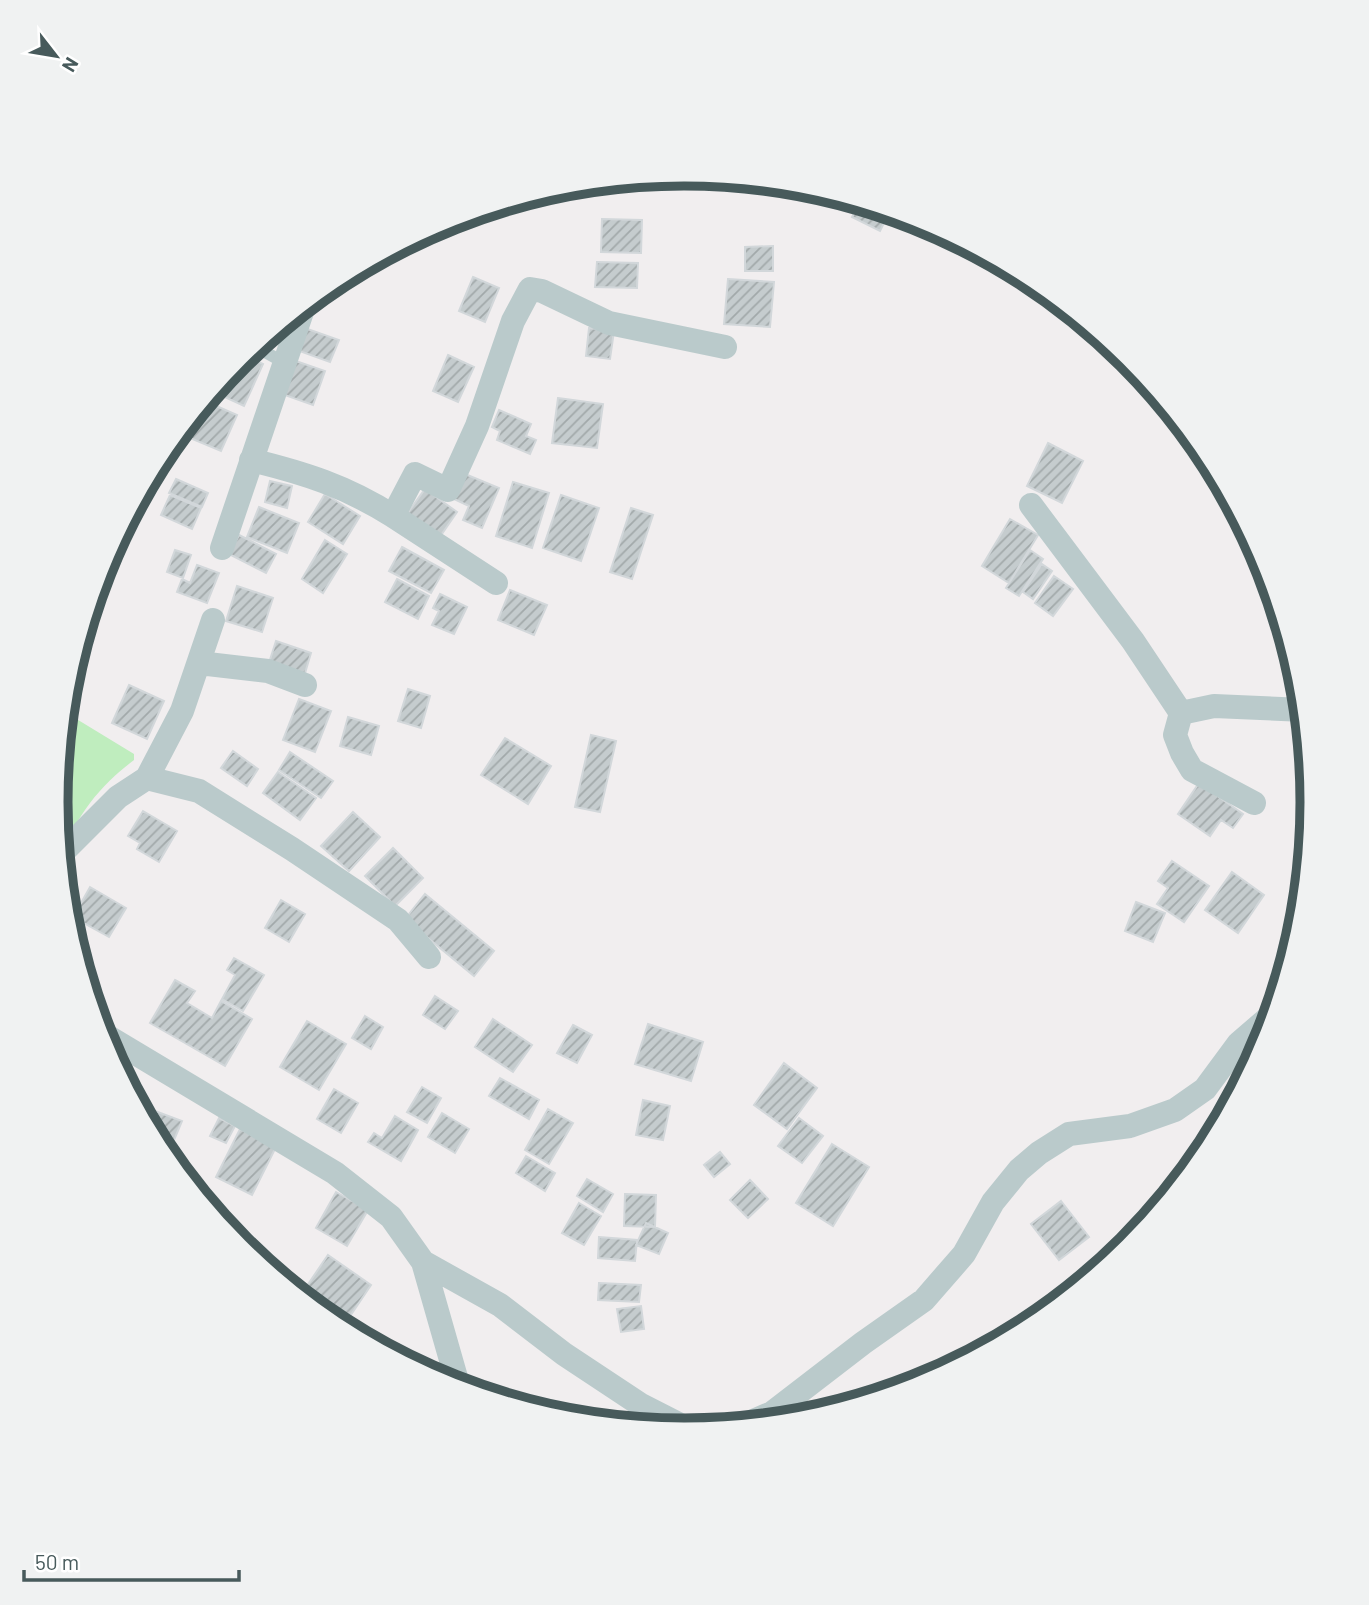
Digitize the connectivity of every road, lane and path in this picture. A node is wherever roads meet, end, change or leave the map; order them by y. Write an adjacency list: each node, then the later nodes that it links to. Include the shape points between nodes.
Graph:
1 (299, 322): 4 (street)
2 (725, 348): 7 (street, via 609,323 530,289 513,321 477,426 448,490 415,474)
3 (265, 352): 4 (lane)
4 (285, 363): 5 (street)
5 (251, 460): 7 (street, via 333,483); 8 (street)
6 (1031, 505): 14 (street)
7 (393, 516): 9 (street)
8 (222, 548)
9 (496, 583)
10 (213, 620): 11 (street)
11 (199, 663): 12 (street, via 268,671); 15 (street, via 182,711)
12 (304, 685)
13 (1293, 710): 14 (street, via 1214,706)
14 (1181, 713): 16 (street, via 1175,734 1192,770)
15 (147, 778): 17 (street, via 118,797); 18 (street, via 199,790 292,849 398,920)
16 (1254, 803)
17 (70, 845)
18 (429, 957)
19 (1258, 1026): 23 (street, via 1239,1043 1205,1089 1175,1110 1130,1126 1069,1134 1039,1153 993,1202 964,1254 924,1300)
20 (117, 1042): 21 (street, via 335,1173 391,1217)
21 (423, 1262): 22 (street); 24 (street, via 500,1305 564,1354)
22 (455, 1374)
23 (774, 1412)
24 (666, 1418)

